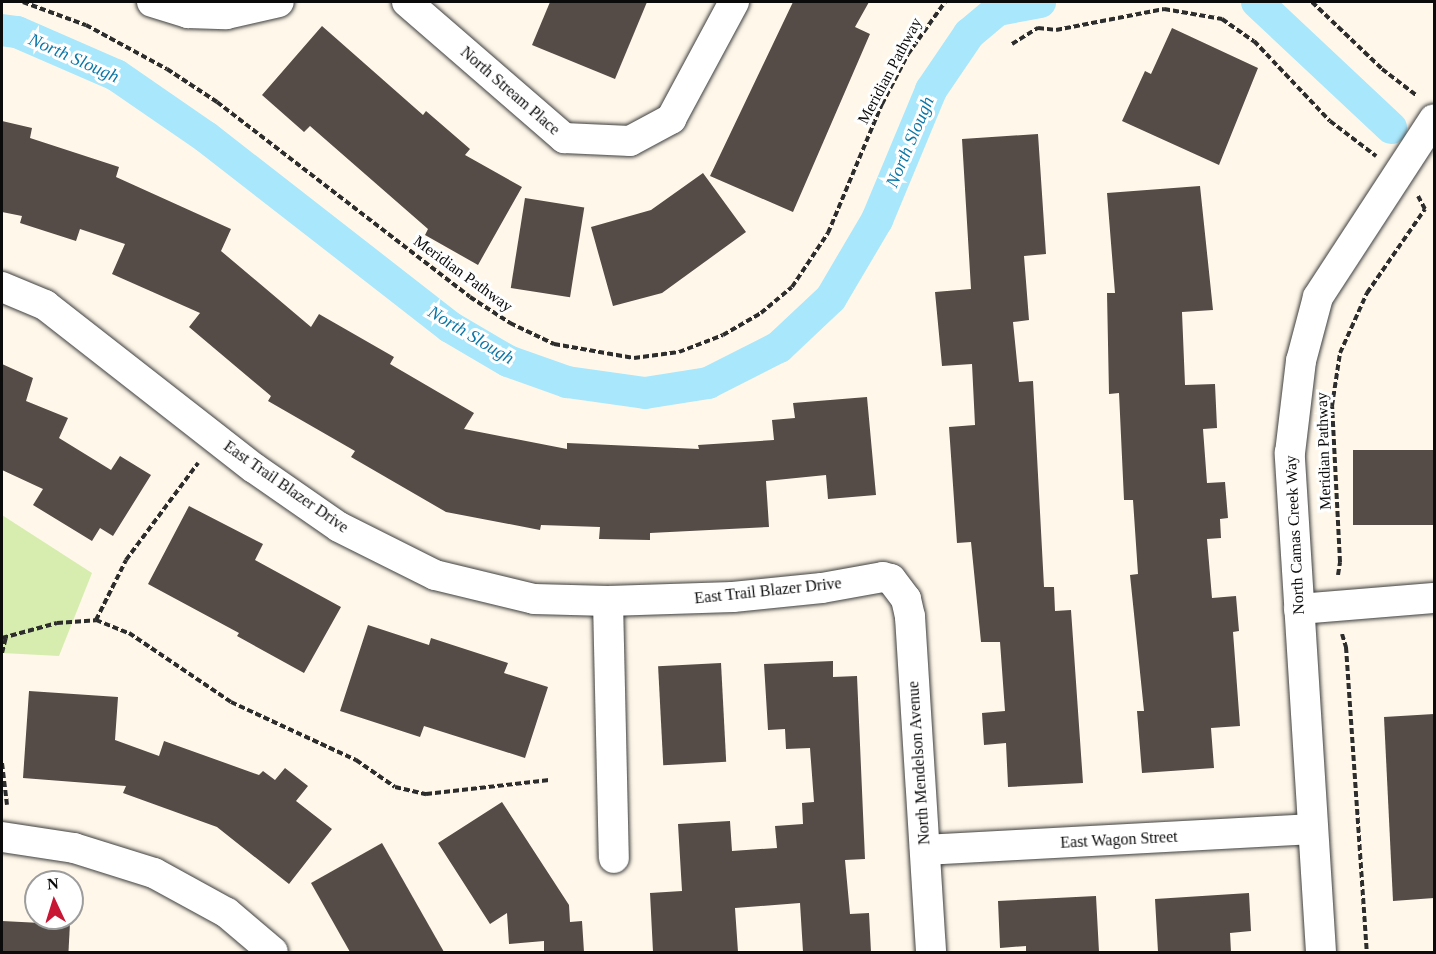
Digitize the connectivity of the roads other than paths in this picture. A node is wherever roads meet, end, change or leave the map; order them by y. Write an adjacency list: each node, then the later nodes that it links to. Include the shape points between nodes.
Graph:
1 (152, 2): 2 (street, via 188,13 226,14)
2 (279, 2)
3 (407, 2): 4 (street, North Stream Place, via 564,138 630,141 670,119)
4 (734, 2)
5 (1427, 108): 10 (street, North Camas Creek Way, via 1318,297 1301,361 1290,453)
6 (2, 287): 9 (street, East Trail Blazer Drive, via 45,305 254,468 339,527 435,575 534,599)
7 (891, 579): 9 (street, East Trail Blazer Drive, via 733,597); 13 (street, North Mendelson Avenue, via 906,599 910,617)
8 (1434, 598): 10 (street)
9 (608, 602): 14 (street)
10 (1299, 609): 11 (street, North Camas Creek Way)
11 (1312, 830): 13 (street, East Wagon Street); 17 (street, North Camas Creek Way)
12 (2, 837): 15 (street, via 74,848 154,873 227,913)
13 (925, 850): 16 (street, North Mendelson Avenue)
14 (614, 858)
15 (273, 952)
16 (931, 952)
17 (1321, 952)

